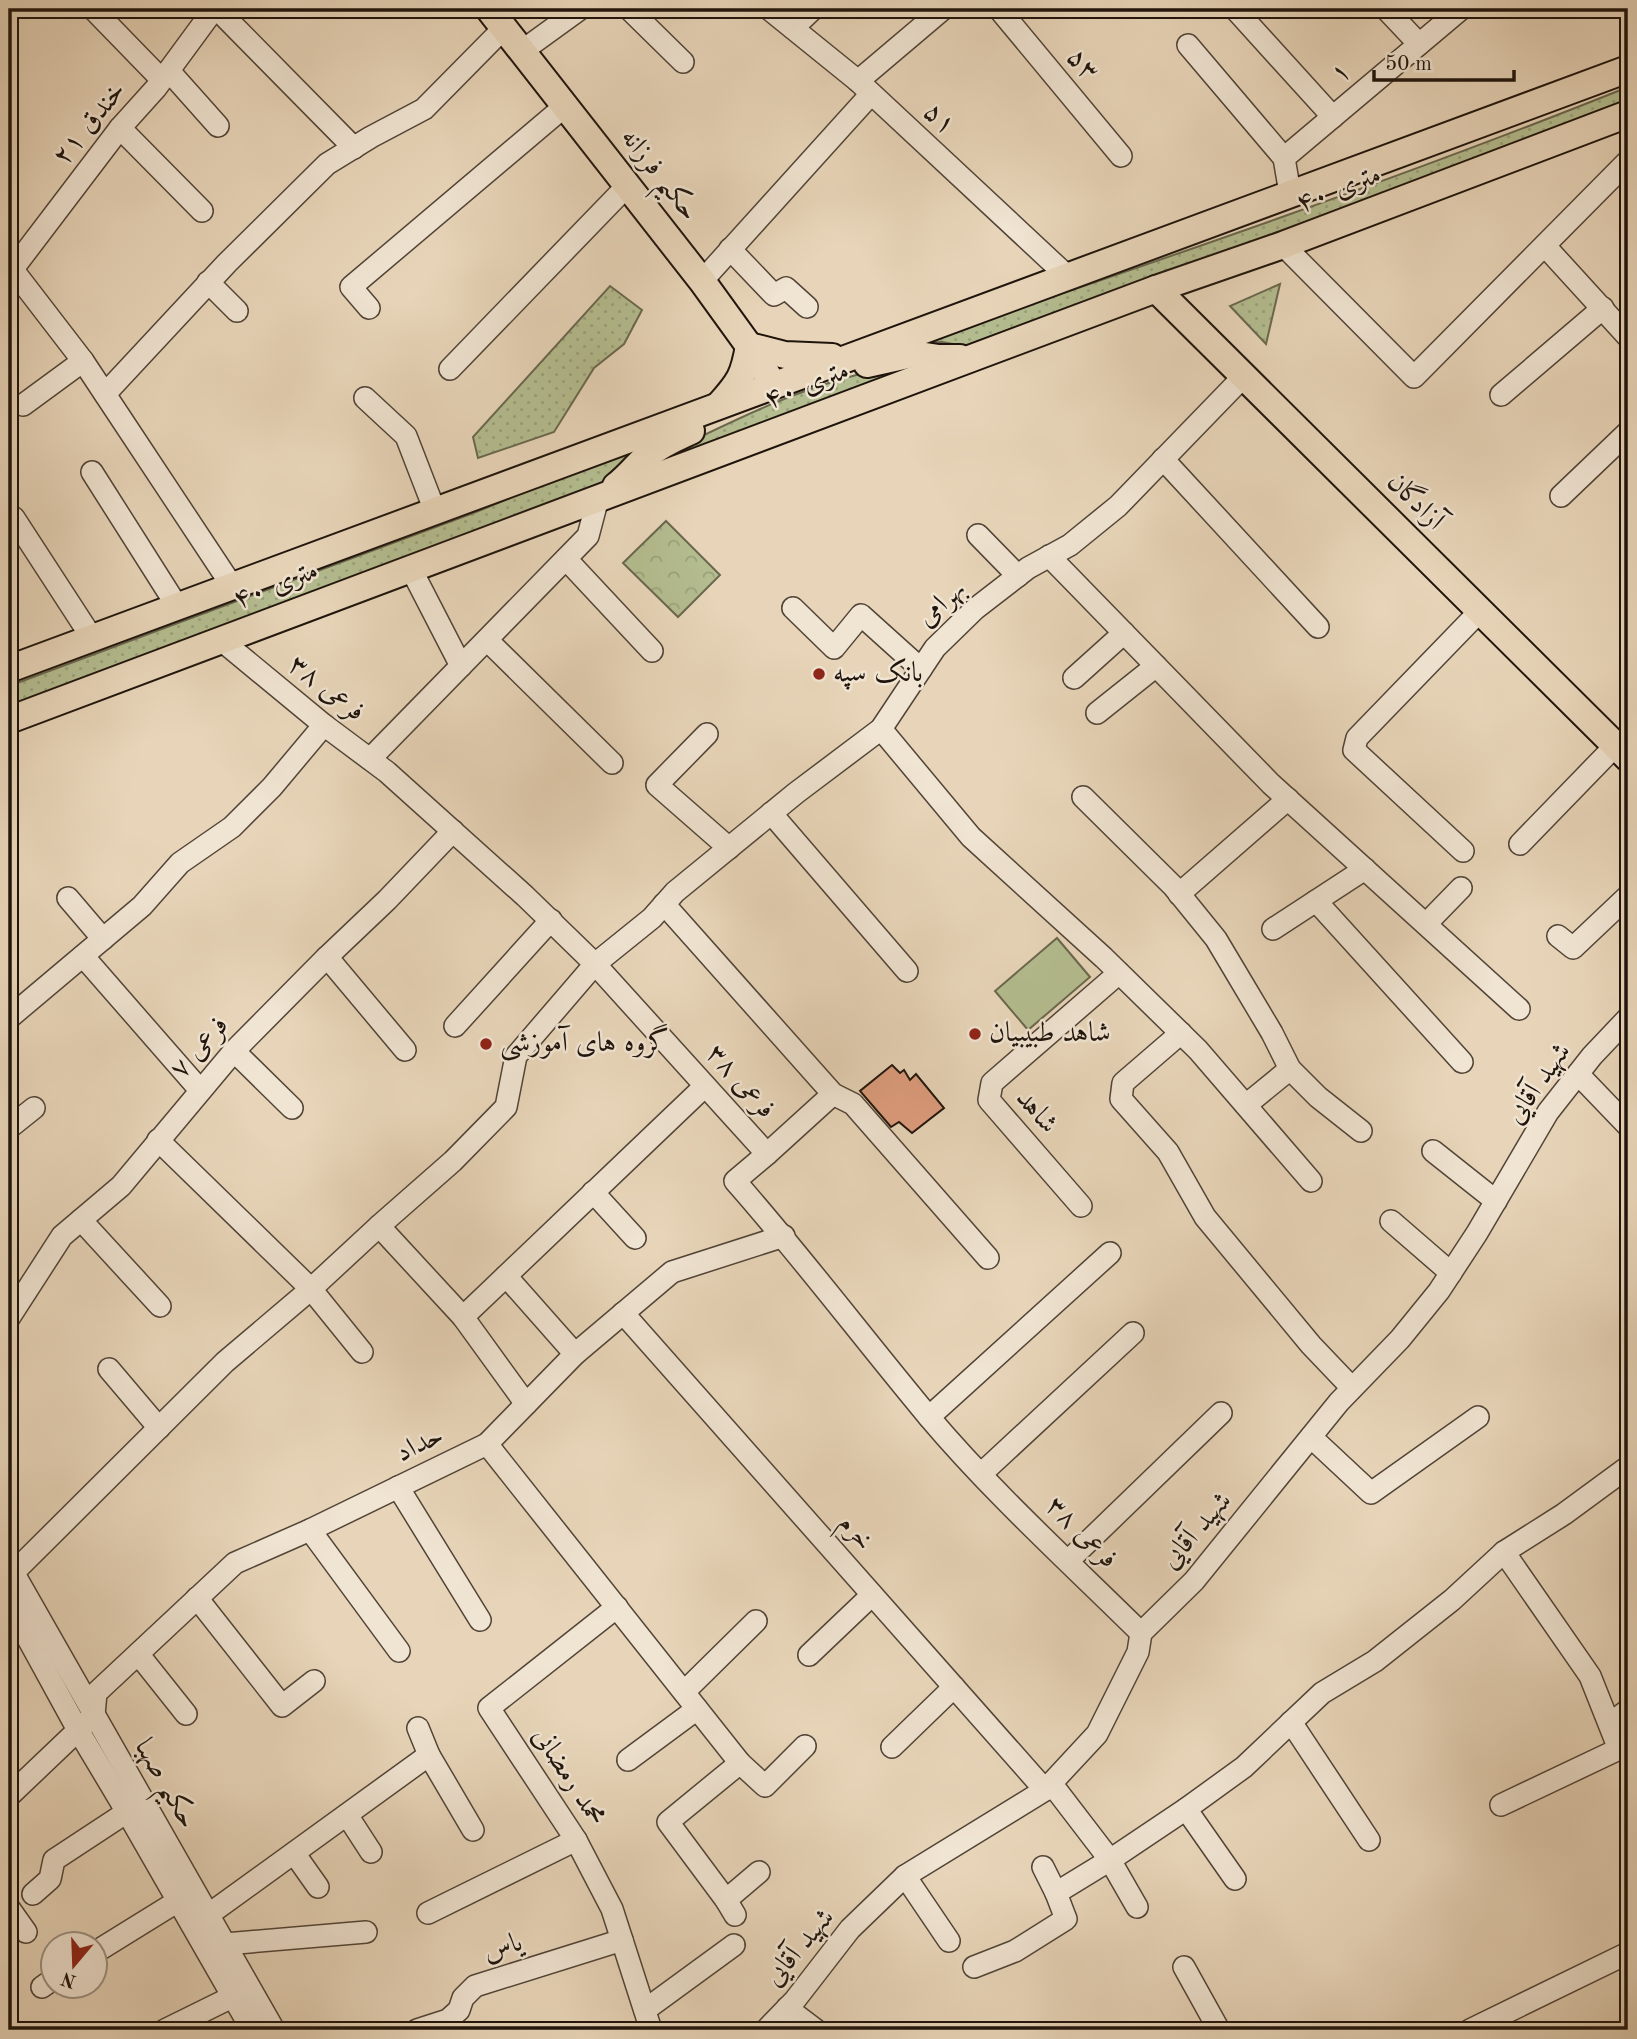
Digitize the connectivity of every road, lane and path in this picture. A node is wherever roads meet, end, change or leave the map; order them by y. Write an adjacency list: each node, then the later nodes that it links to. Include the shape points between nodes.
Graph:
1 (93, 9): 19 (street)
2 (216, 9): 19 (street, ۲۱ خندق); 26 (street)
3 (580, 9): 16 (street)
4 (629, 9): 17 (street)
5 (769, 9): 13 (street, ۵۱)
6 (813, 9): 13 (street)
7 (943, 9): 20 (street)
8 (999, 9): 27 (street, ۵۳)
9 (1235, 9): 23 (street)
10 (1387, 9): 14 (street)
11 (1461, 9): 14 (street, ۱)
12 (497, 18): 16 (main road, حکیم فرزانه); 26 (street, via 424,109)
13 (793, 28): 20 (street, ۵۱)
14 (1419, 44): 23 (street, ۱)
15 (1188, 45): 28 (street)
16 (522, 51): 21 (main road, حکیم فرزانه)
17 (683, 62)
18 (1628, 69): 31 (main road, ۴۰ متری)
19 (165, 75): 24 (street); 25 (street, ۲۱ خندق)
20 (865, 87): 35 (street); 37 (street, ۵۱)
21 (565, 106): 30 (main road, حکیم فرزانه); 43 (street, via 351,287)
22 (1628, 114): 33 (main road, ۴۰ متری)
23 (1333, 117): 28 (street, ۱)
24 (218, 126)
25 (120, 128): 32 (street); 36 (street, ۲۱ خندق)
26 (354, 148): 39 (street, via 327,164)
27 (1121, 156)
28 (1284, 158): 31 (street)
29 (1628, 161): 34 (street)
30 (628, 186): 38 (main road, حکیم فرزانه); 50 (street)
31 (1290, 193): 37 (main road, ۴۰ متری)
32 (202, 211)
33 (1283, 245): 34 (street, via 1413,377); 40 (main road, ۴۰ متری)
34 (1545, 246): 42 (street)
35 (730, 249): 38 (street); 41 (street, via 774,295 786,288)
36 (11, 272): 49 (street)
37 (1066, 275): 47 (main road, ۴۰ متری)
38 (702, 281): 46 (main road, حکیم فرزانه)
39 (208, 282): 44 (street); 53 (street)
40 (1156, 289): 48 (main road, ۴۰ متری); 51 (main road, آزادگان)
41 (807, 307)
42 (1603, 308): 45 (street); 54 (street)
43 (369, 309)
44 (237, 311)
45 (1628, 337)
46 (749, 346): 47 (main road, via 785,355); 52 (main road, حکیم فرزانه); 57 (main road, via 745,371)
47 (847, 357): 52 (main road, ۴۰ متری)
48 (972, 358): 52 (main road, via 912,354 852,368 791,391); 62 (main road, ۴۰ متری)
49 (83, 361): 53 (street); 56 (street)
50 (450, 369)
51 (1244, 376): 59 (street, بهرامی); 73 (main road, آزادگان)
52 (773, 384): 57 (main road, ۴۰ متری); 62 (main road, via 757,404 663,445)
53 (105, 394): 70 (street)
54 (1501, 395)
55 (365, 398): 63 (street, via 406,436)
56 (23, 405)
57 (718, 406): 63 (main road, ۴۰ متری)
58 (1628, 432): 61 (street)
59 (1163, 459): 66 (street, بهرامی, via 1118,506); 74 (street)
60 (92, 472): 71 (street)
61 (1561, 496)
62 (598, 498): 67 (street, via 588,536); 68 (main road, ۴۰ متری)
63 (435, 510): 70 (main road, ۴۰ متری)
64 (15, 517): 76 (street)
65 (978, 535): 69 (street)
66 (1049, 556): 69 (street, بهرامی); 75 (street)
67 (566, 559): 78 (street); 79 (street)
68 (411, 569): 77 (main road, ۴۰ متری); 80 (street)
69 (1018, 576): 83 (street, بهرامی, via 975,609)
70 (232, 586): 71 (main road, ۴۰ متری)
71 (177, 606): 76 (main road, ۴۰ متری)
72 (793, 608): 83 (street, via 834,648 861,614)
73 (1480, 611): 90 (main road, آزادگان); 99 (street, via 1357,738 1354,750)
74 (1318, 626)
75 (1124, 633): 81 (street); 84 (street)
76 (92, 638): 82 (main road, ۴۰ متری)
77 (221, 640): 86 (main road, ۴۰ متری); 87 (street, فرعی ۳۸)
78 (487, 640): 80 (street); 92 (street)
79 (652, 651)
80 (461, 666): 91 (street)
81 (1156, 666): 85 (street); 94 (street)
82 (9, 668)
83 (921, 669): 88 (street, بهرامی)
84 (1074, 678)
85 (1097, 713)
86 (9, 720)
87 (324, 725): 91 (street, فرعی ۳۸); 111 (street, via 232,827 180,863 142,906)
88 (881, 729): 95 (street, بهرامی); 116 (street, via 971,836)
89 (707, 734): 98 (street, via 657,785)
90 (1623, 748): 97 (street)
91 (370, 759): 96 (street, فرعی ۳۸)
92 (612, 763)
93 (1083, 797): 102 (street)
94 (1287, 799): 100 (street); 102 (street)
95 (771, 813): 98 (street, بهرامی); 115 (street)
96 (453, 831): 107 (street, فرعی ۳۸); 113 (street, فرعی ۷)
97 (1520, 844)
98 (729, 848): 106 (street, بهرامی)
99 (1463, 851)
100 (1365, 869): 105 (street); 108 (street)
101 (1461, 888): 108 (street)
102 (1179, 894): 125 (street, via 1216,939)
103 (1628, 896): 110 (street, via 1573,948)
104 (68, 898): 111 (street)
105 (1316, 901): 109 (street); 124 (street)
106 (664, 904): 114 (street, بهرامی); 129 (street)
107 (551, 920): 114 (street, فرعی ۳۸); 120 (street)
108 (1426, 924): 117 (street)
109 (1273, 929)
110 (1558, 936)
111 (103, 939): 112 (street)
112 (83, 956): 118 (street); 128 (street)
113 (327, 957): 122 (street); 123 (street, فرعی ۷)
114 (595, 964): 127 (street, فرعی ۳۸); 145 (street, بهرامی, via 516,1056 506,1107)
115 (907, 971)
116 (1119, 973): 121 (street); 142 (street, شاهد, via 992,1083 989,1100)
117 (1519, 1009)
118 (9, 1018)
119 (1628, 1018): 126 (street, شهید آقایی)
120 (455, 1026)
121 (1181, 1033): 130 (street); 161 (street, via 1123,1083 1121,1099 1168,1152 1205,1217)
122 (405, 1050)
123 (233, 1051): 128 (street, فرعی ۷); 132 (street)
124 (1462, 1062)
125 (1290, 1069): 130 (street); 135 (street)
126 (1578, 1074): 133 (street); 141 (street, شهید آقایی, via 1548,1112)
127 (705, 1086): 138 (street, فرعی ۳۸); 140 (street)
128 (201, 1090): 136 (street, فرعی ۷)
129 (833, 1094): 138 (street); 149 (street, via 853,1104)
130 (1246, 1105): 139 (street)
131 (34, 1108): 134 (street)
132 (292, 1108)
133 (1628, 1126)
134 (9, 1128)
135 (1361, 1131)
136 (159, 1140): 143 (street, فرعی ۷, via 121,1186); 152 (street)
137 (1433, 1151): 141 (street)
138 (767, 1154): 146 (street, فرعی ۳۸, via 735,1181)
139 (1311, 1181)
140 (593, 1192): 147 (street); 151 (street)
141 (1496, 1201): 150 (street, شهید آقایی)
142 (1081, 1206)
143 (82, 1220): 153 (street); 156 (street, فرعی ۷, via 62,1236)
144 (1391, 1220): 150 (street)
145 (379, 1226): 152 (street, بهرامی); 155 (street)
146 (784, 1236): 154 (street, حداد, via 672,1272); 165 (street, فرعی ۳۸)
147 (635, 1238)
148 (1110, 1253): 165 (street)
149 (988, 1258)
150 (1451, 1273): 161 (street, شهید آقایی, via 1400,1339)
151 (506, 1276): 155 (street); 159 (street)
152 (311, 1289): 158 (street); 166 (street, بهرامی, via 225,1362)
153 (160, 1306)
154 (623, 1313): 159 (street, حداد); 176 (street, خرم)
155 (463, 1317): 162 (street)
156 (9, 1318)
157 (1133, 1333): 170 (street)
158 (362, 1352)
159 (575, 1354): 162 (street, حداد)
160 (109, 1369): 166 (street)
161 (1352, 1388): 167 (street, شهید آقایی)
162 (526, 1404): 168 (street, حداد)
163 (1221, 1413): 174 (street)
164 (1478, 1416): 167 (street, via 1371,1493)
165 (929, 1417): 170 (street, فرعی ۳۸)
166 (159, 1428): 175 (street, بهرامی)
167 (1311, 1437): 182 (street, شهید آقایی, via 1194,1581)
168 (487, 1444): 171 (street, حداد); 178 (street)
169 (1628, 1467): 173 (street)
170 (981, 1474): 174 (street, فرعی ۳۸)
171 (398, 1487): 172 (street, حداد); 180 (street)
172 (310, 1530): 177 (street, حداد, via 235,1563); 183 (street)
173 (1504, 1552): 192 (street, via 1441,1609 1375,1661 1322,1693); 193 (street, via 1590,1676)
174 (1068, 1561): 182 (street, فرعی ۳۸)
175 (11, 1569): 191 (street, حکیم صهبا)
176 (872, 1595): 185 (street); 187 (street, خرم)
177 (197, 1598): 184 (street, حداد); 186 (street, via 282,1706)
178 (617, 1607): 188 (street); 208 (street, محمد رمضانی, via 489,1708)
179 (12, 1618): 195 (street, حکیم صهبا)
180 (480, 1620)
181 (756, 1621): 188 (street)
182 (1141, 1633): 201 (street, شهید آقایی, via 1139,1652 1097,1734)
183 (399, 1651)
184 (139, 1655): 190 (street); 191 (street, حداد, via 96,1693)
185 (809, 1655)
186 (314, 1681)
187 (954, 1687): 197 (street); 201 (street, خرم)
188 (691, 1700): 199 (street); 200 (street)
189 (1628, 1710): 193 (street)
190 (186, 1714)
191 (94, 1715): 195 (street); 224 (street, حکیم صهبا)
192 (1291, 1722): 204 (street, via 1244,1767); 209 (street)
193 (1609, 1724): 203 (street, via 1619,1749)
194 (418, 1728): 198 (street)
195 (78, 1730): 202 (street); 205 (street, حکیم صهبا)
196 (805, 1746): 200 (street, via 765,1786)
197 (892, 1747)
198 (429, 1755): 206 (street); 207 (street)
199 (628, 1760)
200 (740, 1763): 214 (street, via 668,1822 731,1907)
201 (1048, 1787): 212 (street, خرم); 215 (street, شهید آقایی)
202 (9, 1796)
203 (1501, 1805)
204 (1186, 1809): 212 (street); 216 (street)
205 (127, 1812): 219 (street, via 54,1860 50,1880); 220 (street, حکیم صهبا)
206 (347, 1815): 210 (street); 211 (street)
207 (472, 1830)
208 (576, 1840): 223 (street); 227 (street, محمد رمضانی, via 612,1909)
209 (1368, 1840)
210 (371, 1852)
211 (294, 1853): 217 (street); 224 (street)
212 (1110, 1860): 218 (street); 221 (street, خرم)
213 (1042, 1867): 218 (street)
214 (759, 1872)
215 (905, 1876): 228 (street); 236 (street, شهید آقایی, via 850,1929)
216 (1235, 1879)
217 (318, 1887)
218 (1056, 1893): 233 (street, via 1066,1919 1015,1951)
219 (33, 1894)
220 (178, 1901): 230 (street); 235 (street, حکیم صهبا)
221 (1137, 1907)
222 (9, 1908): 225 (street)
223 (428, 1913)
224 (208, 1915): 229 (street, حکیم صهبا)
225 (26, 1932)
226 (366, 1932): 229 (street)
227 (622, 1940): 237 (street, محمد رمضانی); 241 (street, یاس, via 475,1986 449,2020)
228 (949, 1941)
229 (225, 1944): 240 (street, حکیم صهبا)
230 (108, 1945)
231 (734, 1945): 237 (street)
232 (1628, 1953): 245 (street)
233 (974, 1967)
234 (1184, 1967): 244 (street)
235 (232, 1997): 238 (street); 239 (street, حکیم صهبا)
236 (787, 2008): 242 (street, شهید آقایی); 243 (street)
237 (648, 2020)
238 (165, 2030)
239 (252, 2030)
240 (274, 2030)
241 (417, 2030)
242 (766, 2030)
243 (816, 2030)
244 (1219, 2030)
245 (1470, 2030)

